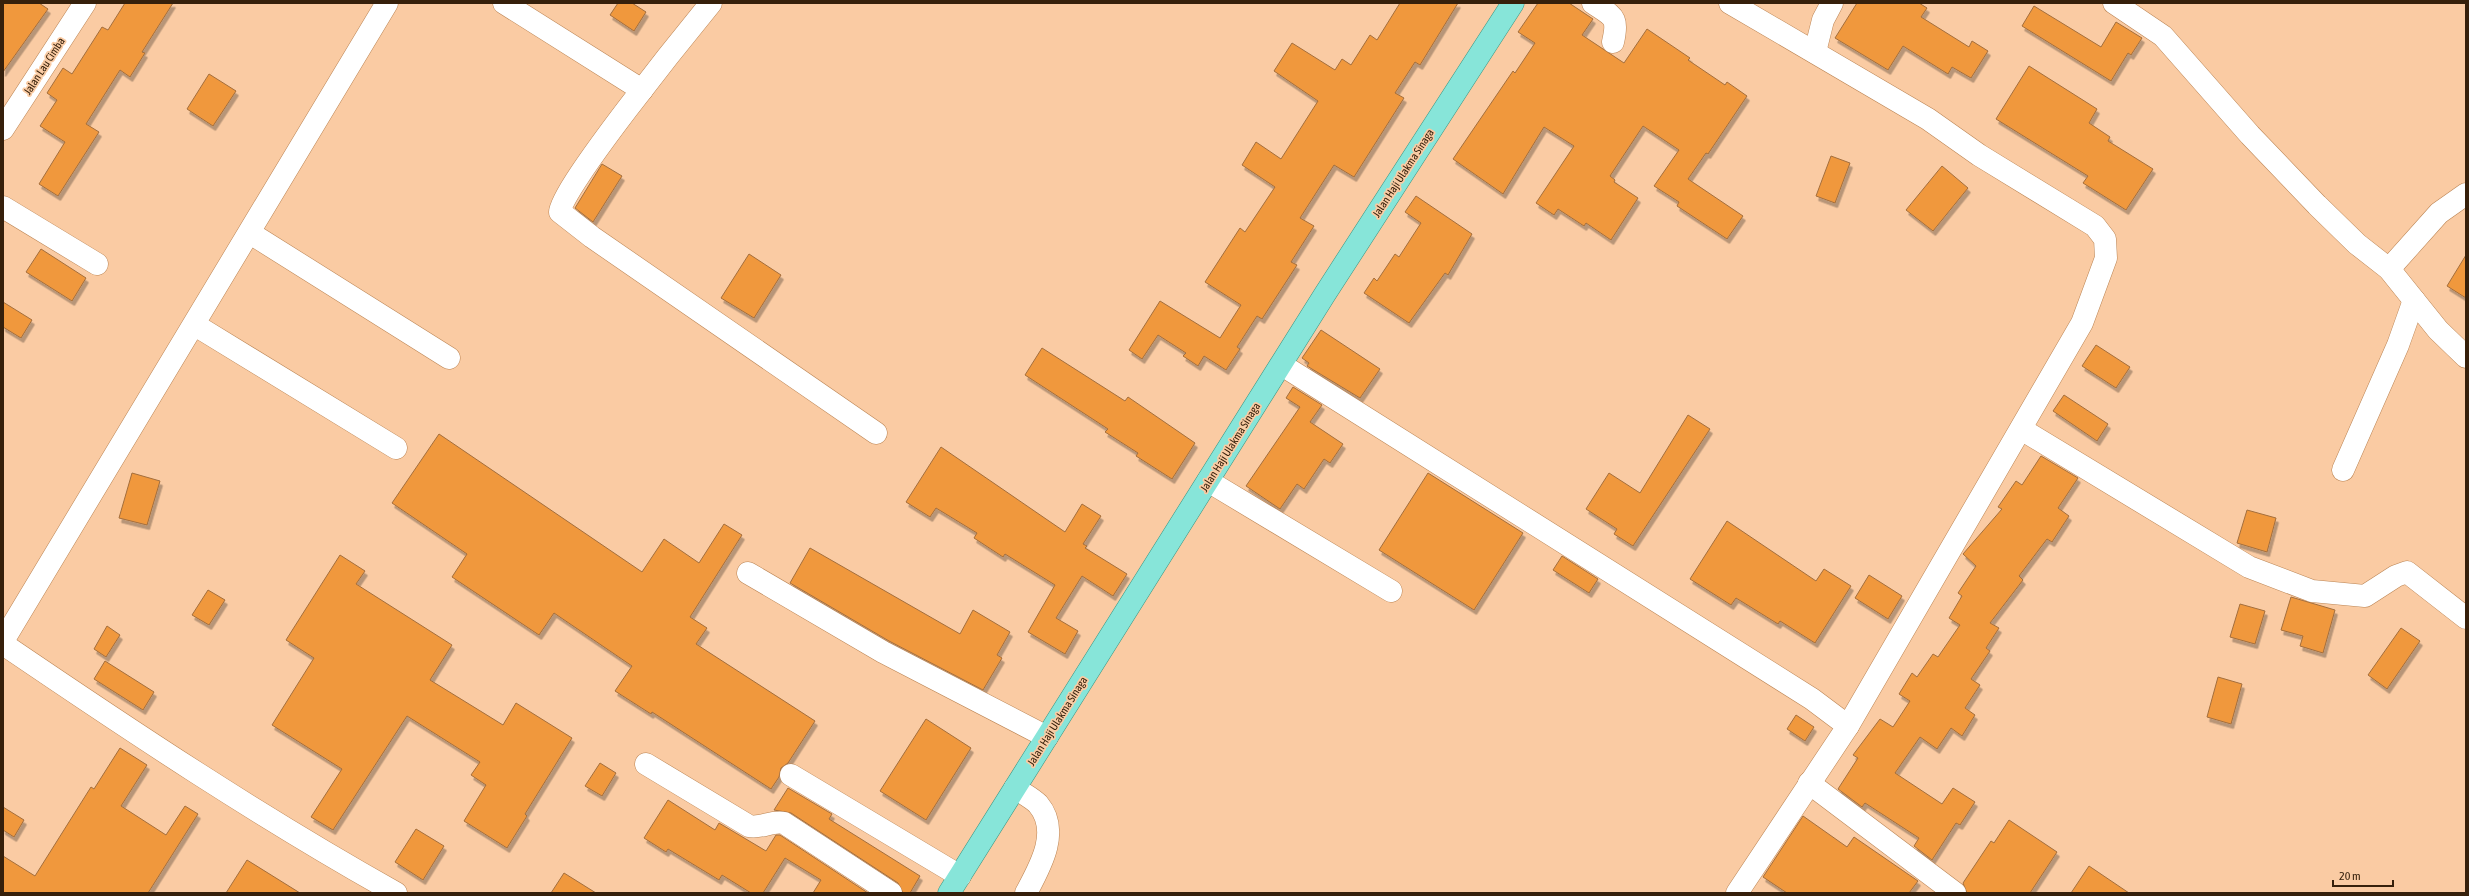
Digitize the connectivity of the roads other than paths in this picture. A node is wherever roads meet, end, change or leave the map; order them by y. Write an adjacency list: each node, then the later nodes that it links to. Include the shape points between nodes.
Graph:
1 (85, 3): 13 (street, Jalan Lau Cimba)
2 (386, 3): 16 (street)
3 (504, 3): 12 (street)
4 (710, 3): 12 (street)
5 (1513, 3): 23 (main road, Jalan Haji Ulakma Sinaga)
6 (1593, 3): 10 (street, via 1614,18 1617,26)
7 (1730, 3): 11 (street)
8 (1832, 3): 11 (street, via 1823,20)
9 (2114, 3): 18 (street, via 2163,36 2317,205 2357,244)
10 (1613, 42)
11 (1815, 52): 24 (street, via 1928,119 1980,155 2063,205 2095,226 2105,239 2106,258 2082,323)
12 (642, 90): 25 (street, via 573,185 561,206 562,215)
13 (3, 129)
14 (2466, 194): 18 (street, via 2439,213)
15 (3, 207): 17 (street)
16 (250, 233): 20 (street); 22 (street)
17 (97, 264)
18 (2389, 269): 19 (street)
19 (2414, 300): 21 (street, via 2438,330); 27 (street, via 2398,345)
20 (195, 325): 26 (street); 32 (street)
21 (2466, 357)
22 (449, 358)
23 (1282, 365): 28 (main road, Jalan Haji Ulakma Sinaga); 33 (street, via 1805,695)
24 (2021, 429): 31 (street, via 2249,567 2312,591 2365,596 2396,576 2408,572); 33 (street)
25 (876, 433)
26 (396, 448)
27 (2343, 470)
28 (1208, 481): 30 (street); 34 (main road, Jalan Haji Ulakma Sinaga)
29 (748, 573): 34 (street, via 883,652)
30 (1391, 591)
31 (2466, 618)
32 (3, 642): 40 (street, via 146,741 345,865)
33 (1848, 726): 37 (street)
34 (1047, 737): 38 (main road, Jalan Haji Ulakma Sinaga)
35 (646, 764): 41 (street, via 749,826 756,827 777,821 784,823)
36 (791, 775): 39 (street)
37 (1809, 783): 43 (street); 44 (street)
38 (1015, 788): 39 (main road, Jalan Haji Ulakma Sinaga); 42 (street, via 1037,804 1046,819 1048,845)
39 (954, 885)
40 (396, 893)
41 (891, 893)
42 (1026, 893)
43 (1737, 893)
44 (1955, 893)

